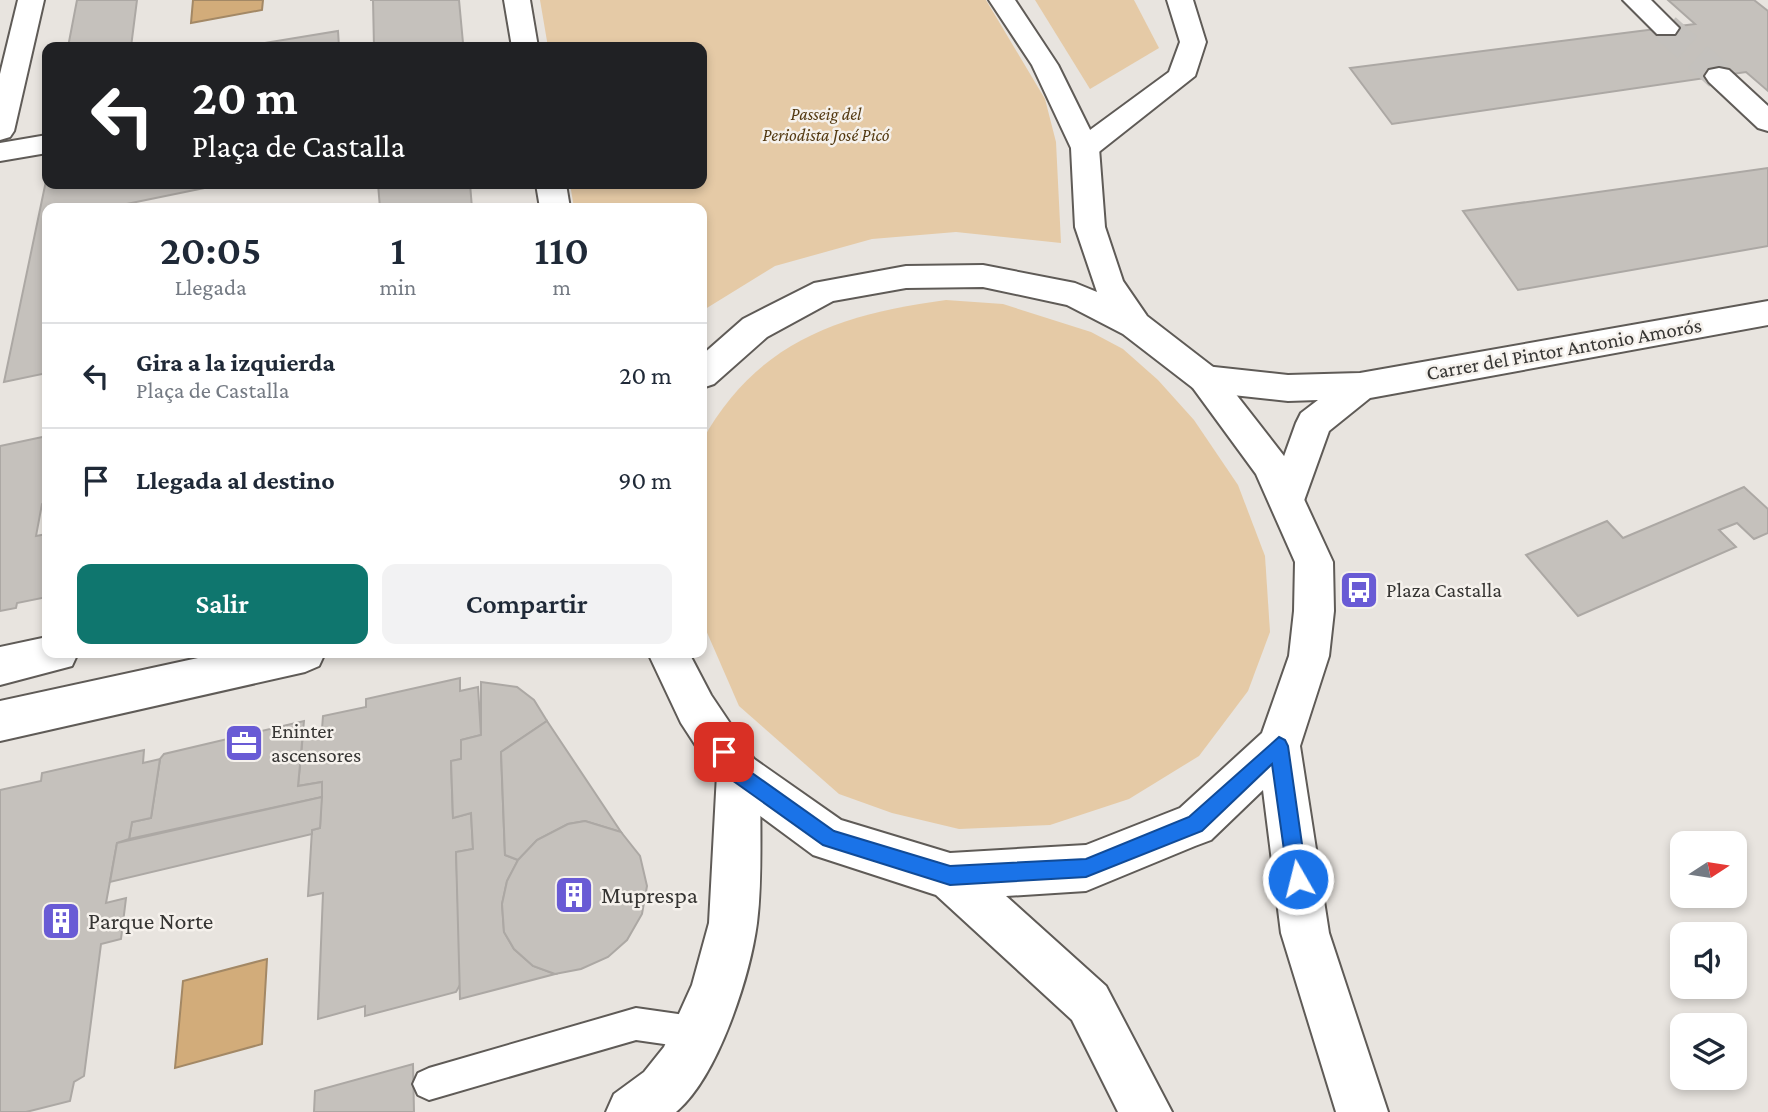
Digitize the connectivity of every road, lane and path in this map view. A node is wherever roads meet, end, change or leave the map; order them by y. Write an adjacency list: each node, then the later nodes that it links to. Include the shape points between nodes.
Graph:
1 (31, 0): 10 (main road)
2 (517, 0): 7 (main road)
3 (1002, 0): 12 (main road, via 1045,65)
4 (1180, 0): 12 (main road, via 1194,42 1181,76)
5 (1636, 0): 6 (main road)
6 (1666, 28)
7 (524, 42)
8 (1719, 76): 9 (main road)
9 (1768, 121)
10 (0, 131)
11 (42, 145): 13 (main road)
12 (1085, 148): 15 (main road, via 1090,227 1108,283)
13 (0, 152)
14 (1768, 313): 18 (main road, Carrer del Pintor Antonio Amorós)
15 (1135, 325): 16 (main road, via 1062,292 983,276 905,277 825,291 755,328); 17 (main road)
16 (707, 371)
17 (1205, 379): 18 (main road, Carrer del Pintor Antonio Amorós, via 1288,388); 19 (main road, via 1271,466)
18 (1360, 386): 19 (main road, Carrer del Pintor Antonio Amorós, via 1314,423)
19 (1287, 498): 25 (main road, via 1314,562 1314,611 1309,656)
20 (42, 657): 23 (main road)
21 (283, 658): 24 (main road)
22 (670, 658): 26 (main road, via 696,709)
23 (0, 666)
24 (0, 721)
25 (1279, 746): 27 (main road, via 1195,824 1086,868); 32 (main road, via 1305,933)
26 (738, 774): 27 (main road, via 829,839); 28 (main road, via 733,922)
27 (950, 876): 31 (main road, via 1089,1003)
28 (699, 1032): 29 (lane, via 636,1024); 30 (main road, via 669,1084)
29 (429, 1084)
30 (632, 1112)
31 (1146, 1112)
32 (1362, 1112)

